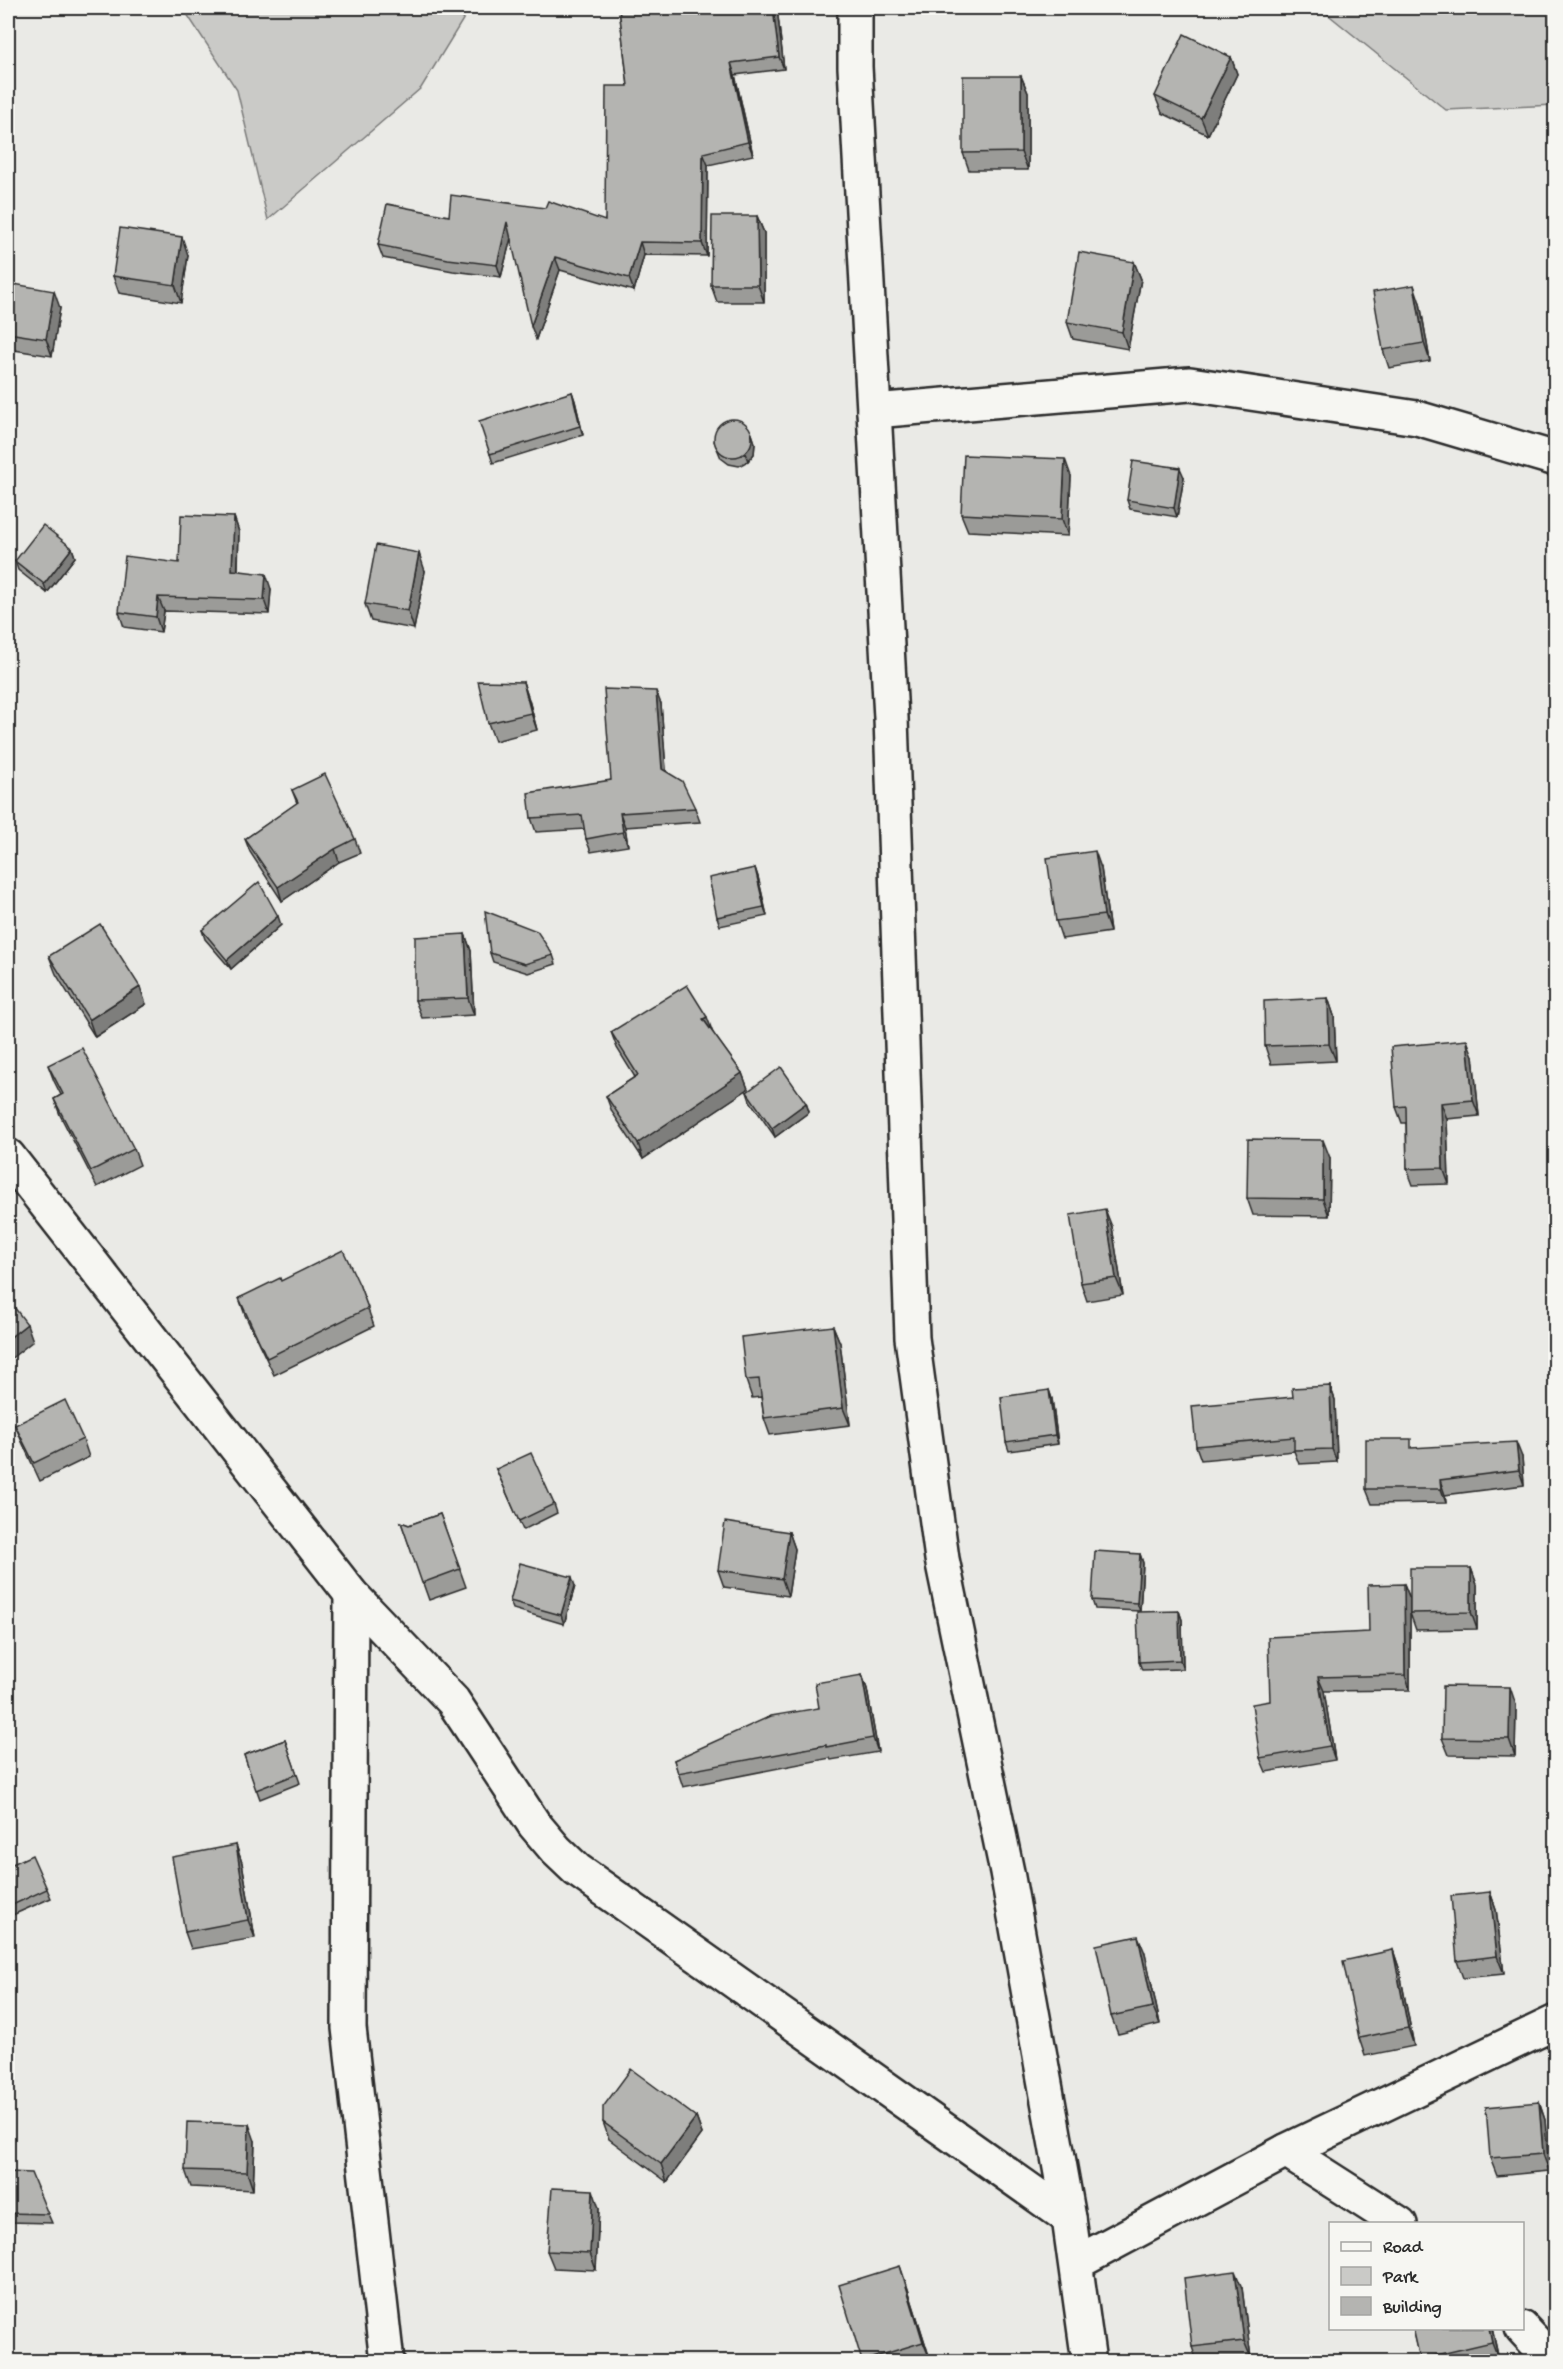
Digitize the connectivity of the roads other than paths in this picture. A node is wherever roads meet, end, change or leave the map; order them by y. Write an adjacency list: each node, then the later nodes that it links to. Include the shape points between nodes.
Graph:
1 (855, 8): 2 (street)
2 (874, 411): 3 (street, via 1190,384 1417,418); 8 (street, via 891,718 912,1338 942,1559 1006,1872)
3 (1556, 459)
4 (8, 1156): 5 (street)
5 (351, 1594): 8 (street, via 453,1701 534,1824 577,1870); 12 (street, via 350,2028)
6 (1556, 2022): 7 (street)
7 (1286, 2151): 9 (street); 10 (street)
8 (1069, 2218): 10 (street)
9 (1398, 2222)
10 (1076, 2263): 13 (street)
11 (1524, 2330): 14 (street)
12 (387, 2361)
13 (1089, 2361)
14 (1554, 2361)

